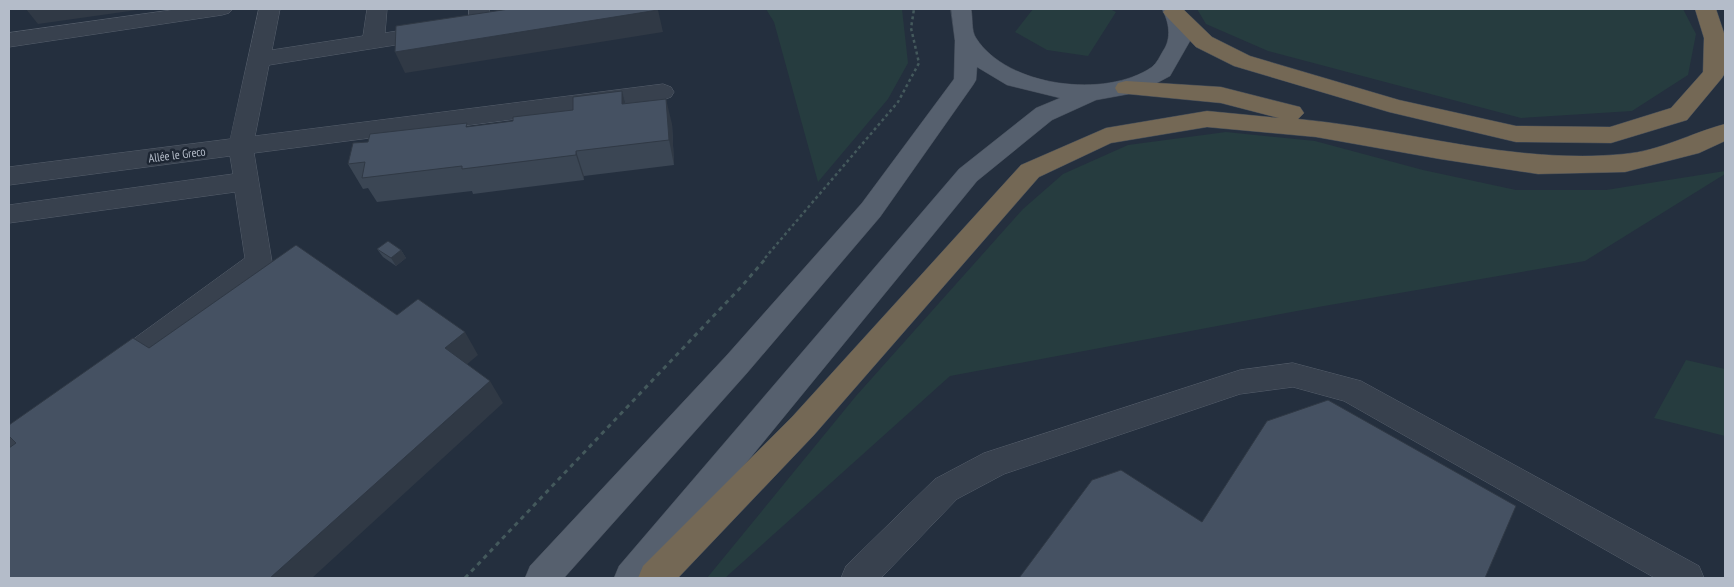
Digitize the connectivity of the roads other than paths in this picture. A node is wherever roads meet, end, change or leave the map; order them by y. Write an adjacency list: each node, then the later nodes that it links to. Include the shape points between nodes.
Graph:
1 (222, 9): 8 (street)
2 (269, 9): 11 (street)
3 (377, 9): 10 (street)
4 (961, 9): 9 (main road, via 959,20)
5 (1705, 9): 6 (highway, via 1715,38 1714,73 1679,114 1611,135 1516,134 1397,107 1242,61 1204,42)
6 (1173, 10): 12 (main road, via 1181,34 1175,56 1156,75)
7 (474, 22): 10 (street)
8 (9, 40)
9 (966, 41): 14 (main road, via 984,62 1012,79 1049,90); 24 (main road, via 965,80 871,210 737,364)
10 (373, 42): 11 (street)
11 (259, 59): 16 (street)
12 (1126, 88): 14 (main road); 17 (highway, via 1221,95)
13 (663, 92): 16 (street, Allée le Greco)
14 (1089, 94): 25 (main road, via 1044,114 968,175)
15 (1725, 132): 17 (highway, via 1690,147 1625,163 1538,165)
16 (241, 146): 18 (street, Allée le Greco); 19 (street)
17 (1440, 151): 26 (highway, via 1316,129 1206,119 1106,136 1030,171 803,426)
18 (9, 176)
19 (247, 181): 20 (street); 21 (street, via 259,262)
20 (9, 214)
21 (94, 384)
22 (63, 408): 23 (street)
23 (9, 447)
24 (542, 578)
25 (631, 578)
26 (654, 578)
27 (858, 578): 28 (street, via 946,489 995,463 1240,382 1293,375 1351,390)
28 (1687, 578)

